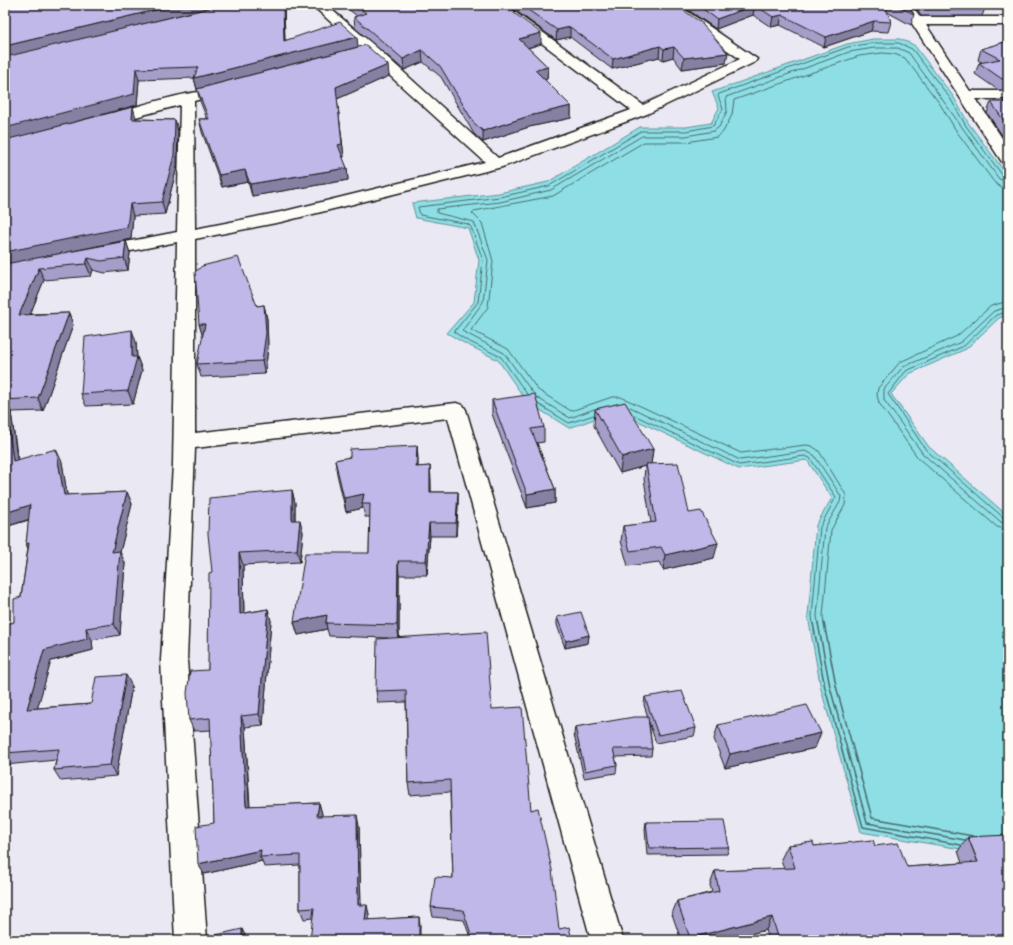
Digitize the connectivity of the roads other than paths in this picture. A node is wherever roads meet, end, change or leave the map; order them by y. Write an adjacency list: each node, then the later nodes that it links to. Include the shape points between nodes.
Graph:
1 (318, 5): 7 (street)
2 (497, 5): 13 (street)
3 (669, 5): 13 (street, via 750,59)
4 (906, 5): 5 (street)
5 (917, 21): 6 (street); 10 (street)
6 (1008, 21)
7 (371, 50): 8 (street); 16 (street)
8 (356, 54)
9 (210, 92): 12 (street)
10 (966, 95): 11 (street); 15 (street)
11 (1008, 95)
12 (187, 98): 14 (street); 17 (street)
13 (642, 111): 16 (street)
14 (89, 124)
15 (1008, 159)
16 (496, 164): 17 (street, via 282,217)
17 (185, 235): 18 (street); 19 (street)
18 (83, 255)
19 (184, 442): 20 (street, via 174,660); 21 (street, via 456,410)
20 (191, 940)
21 (607, 940)

